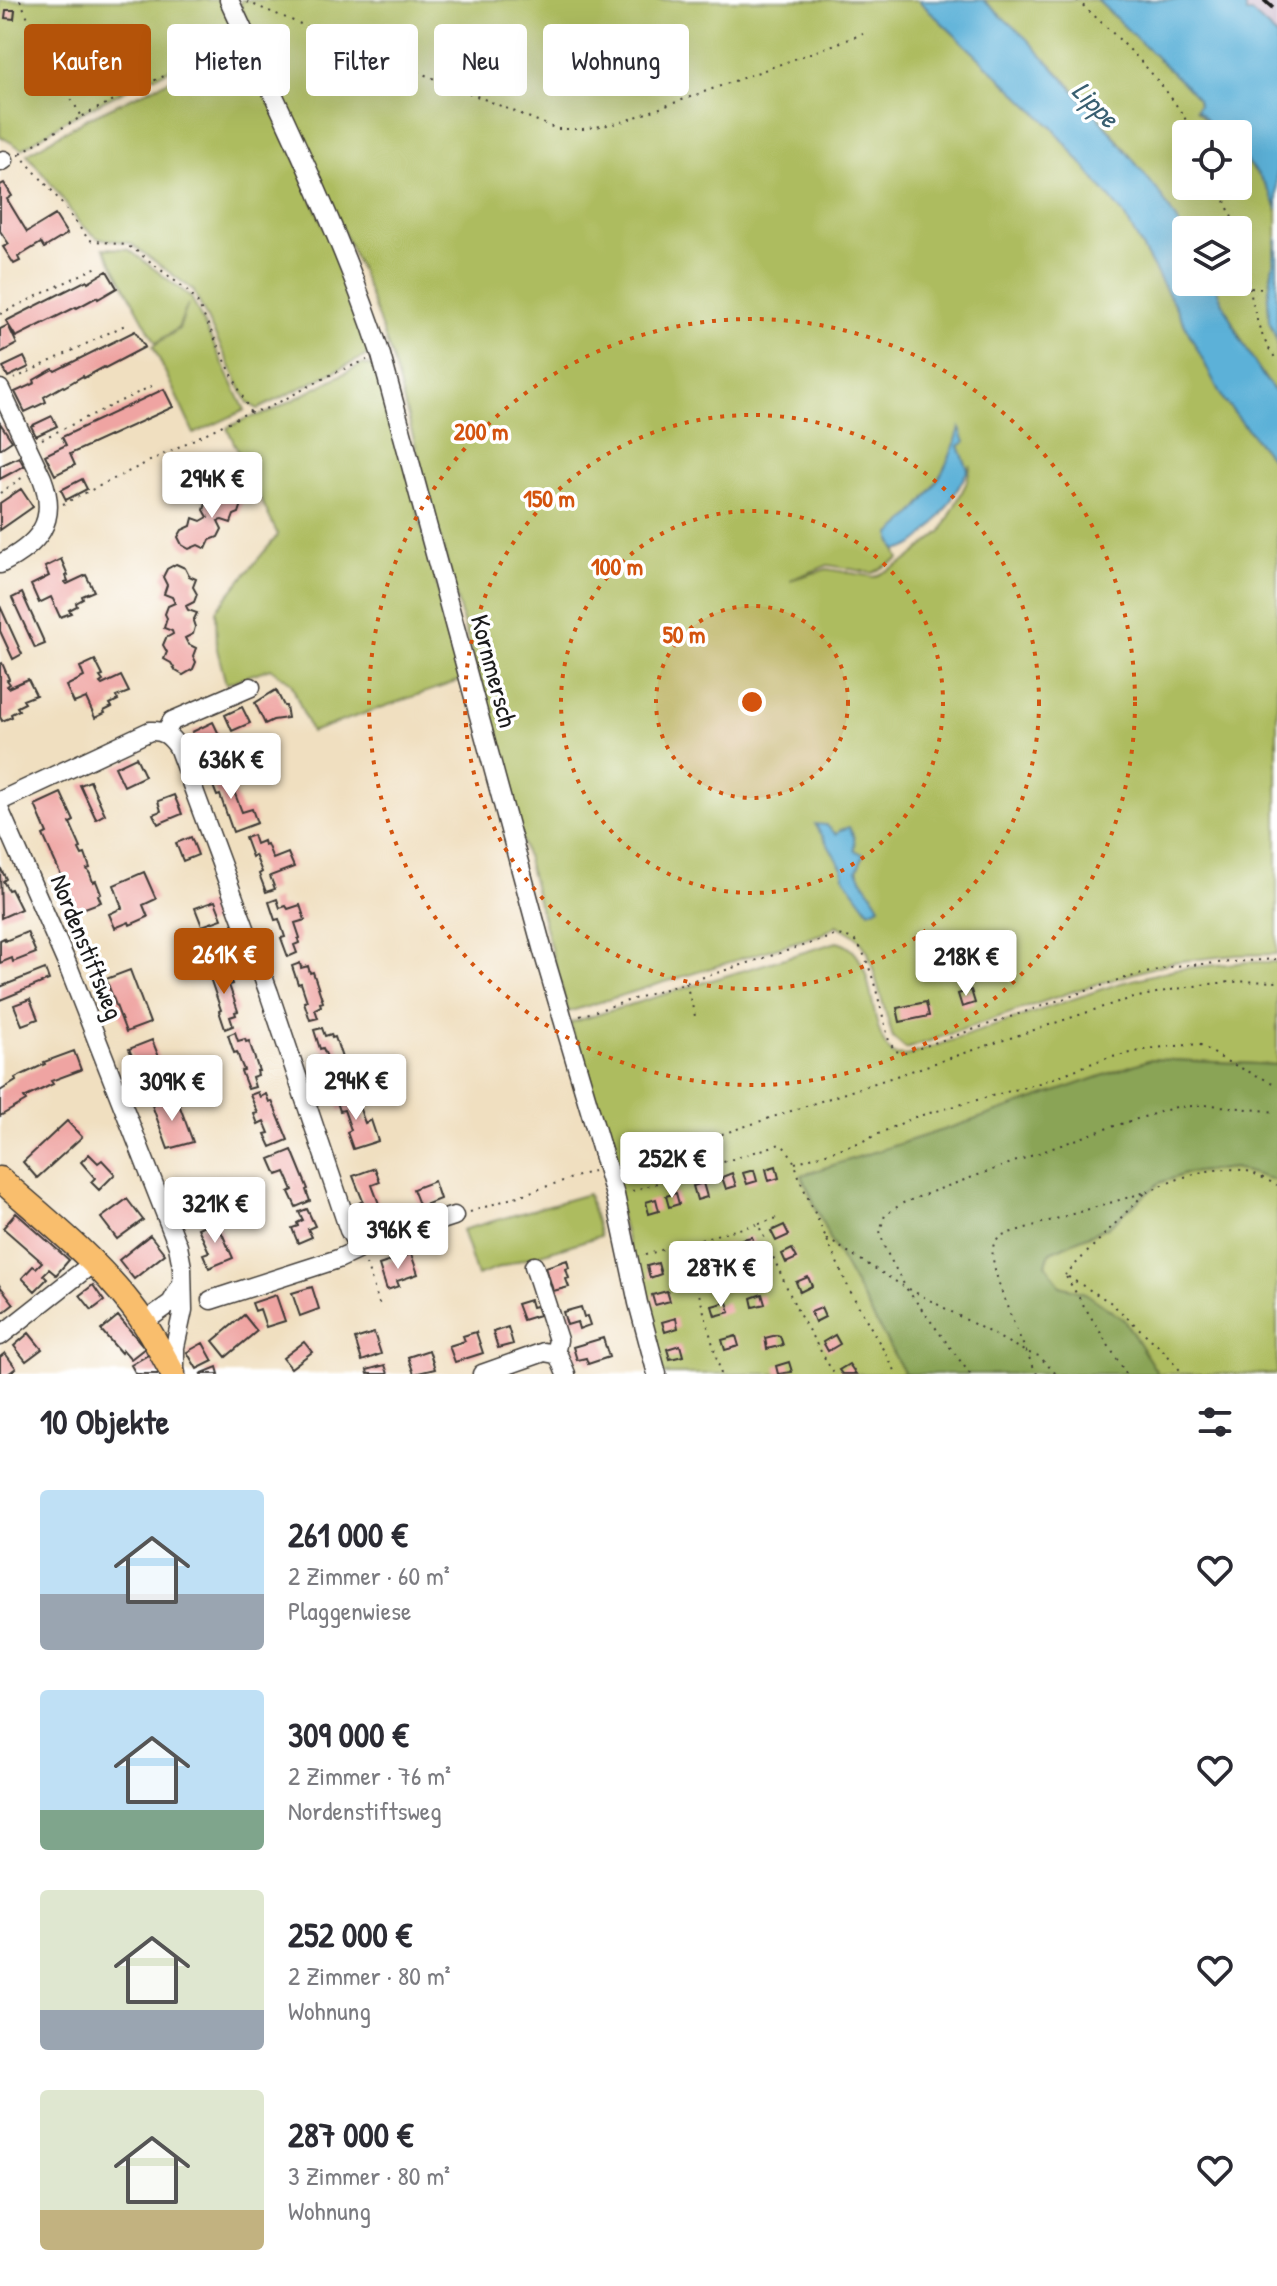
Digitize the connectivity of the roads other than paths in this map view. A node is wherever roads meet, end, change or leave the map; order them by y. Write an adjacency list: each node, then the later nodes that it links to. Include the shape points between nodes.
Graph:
1 (229, 0): 21 (street, Kornmersch, via 316,183 381,355 615,1195)
2 (7, 384): 3 (street, via 45,485 47,511 33,544)
3 (0, 564)
4 (251, 687): 5 (street, via 172,721)
5 (165, 733): 6 (street, via 150,731); 10 (street, via 178,747 198,797)
6 (0, 801)
7 (0, 811): 13 (street, Nordenstiftsweg, via 68,966 178,1246)
8 (0, 1179): 11 (main road)
9 (454, 1216): 10 (street)
10 (362, 1256): 14 (street)
11 (93, 1263): 15 (main road); 16 (street)
12 (534, 1266): 17 (street, via 558,1340)
13 (181, 1285): 15 (street, via 171,1303); 18 (street, Nordenstiftsweg)
14 (211, 1300)
15 (144, 1322): 18 (main road)
16 (0, 1336)
17 (555, 1354): 19 (street, via 544,1352); 20 (street)
18 (174, 1374)
19 (482, 1374)
20 (566, 1374)
21 (657, 1374)

